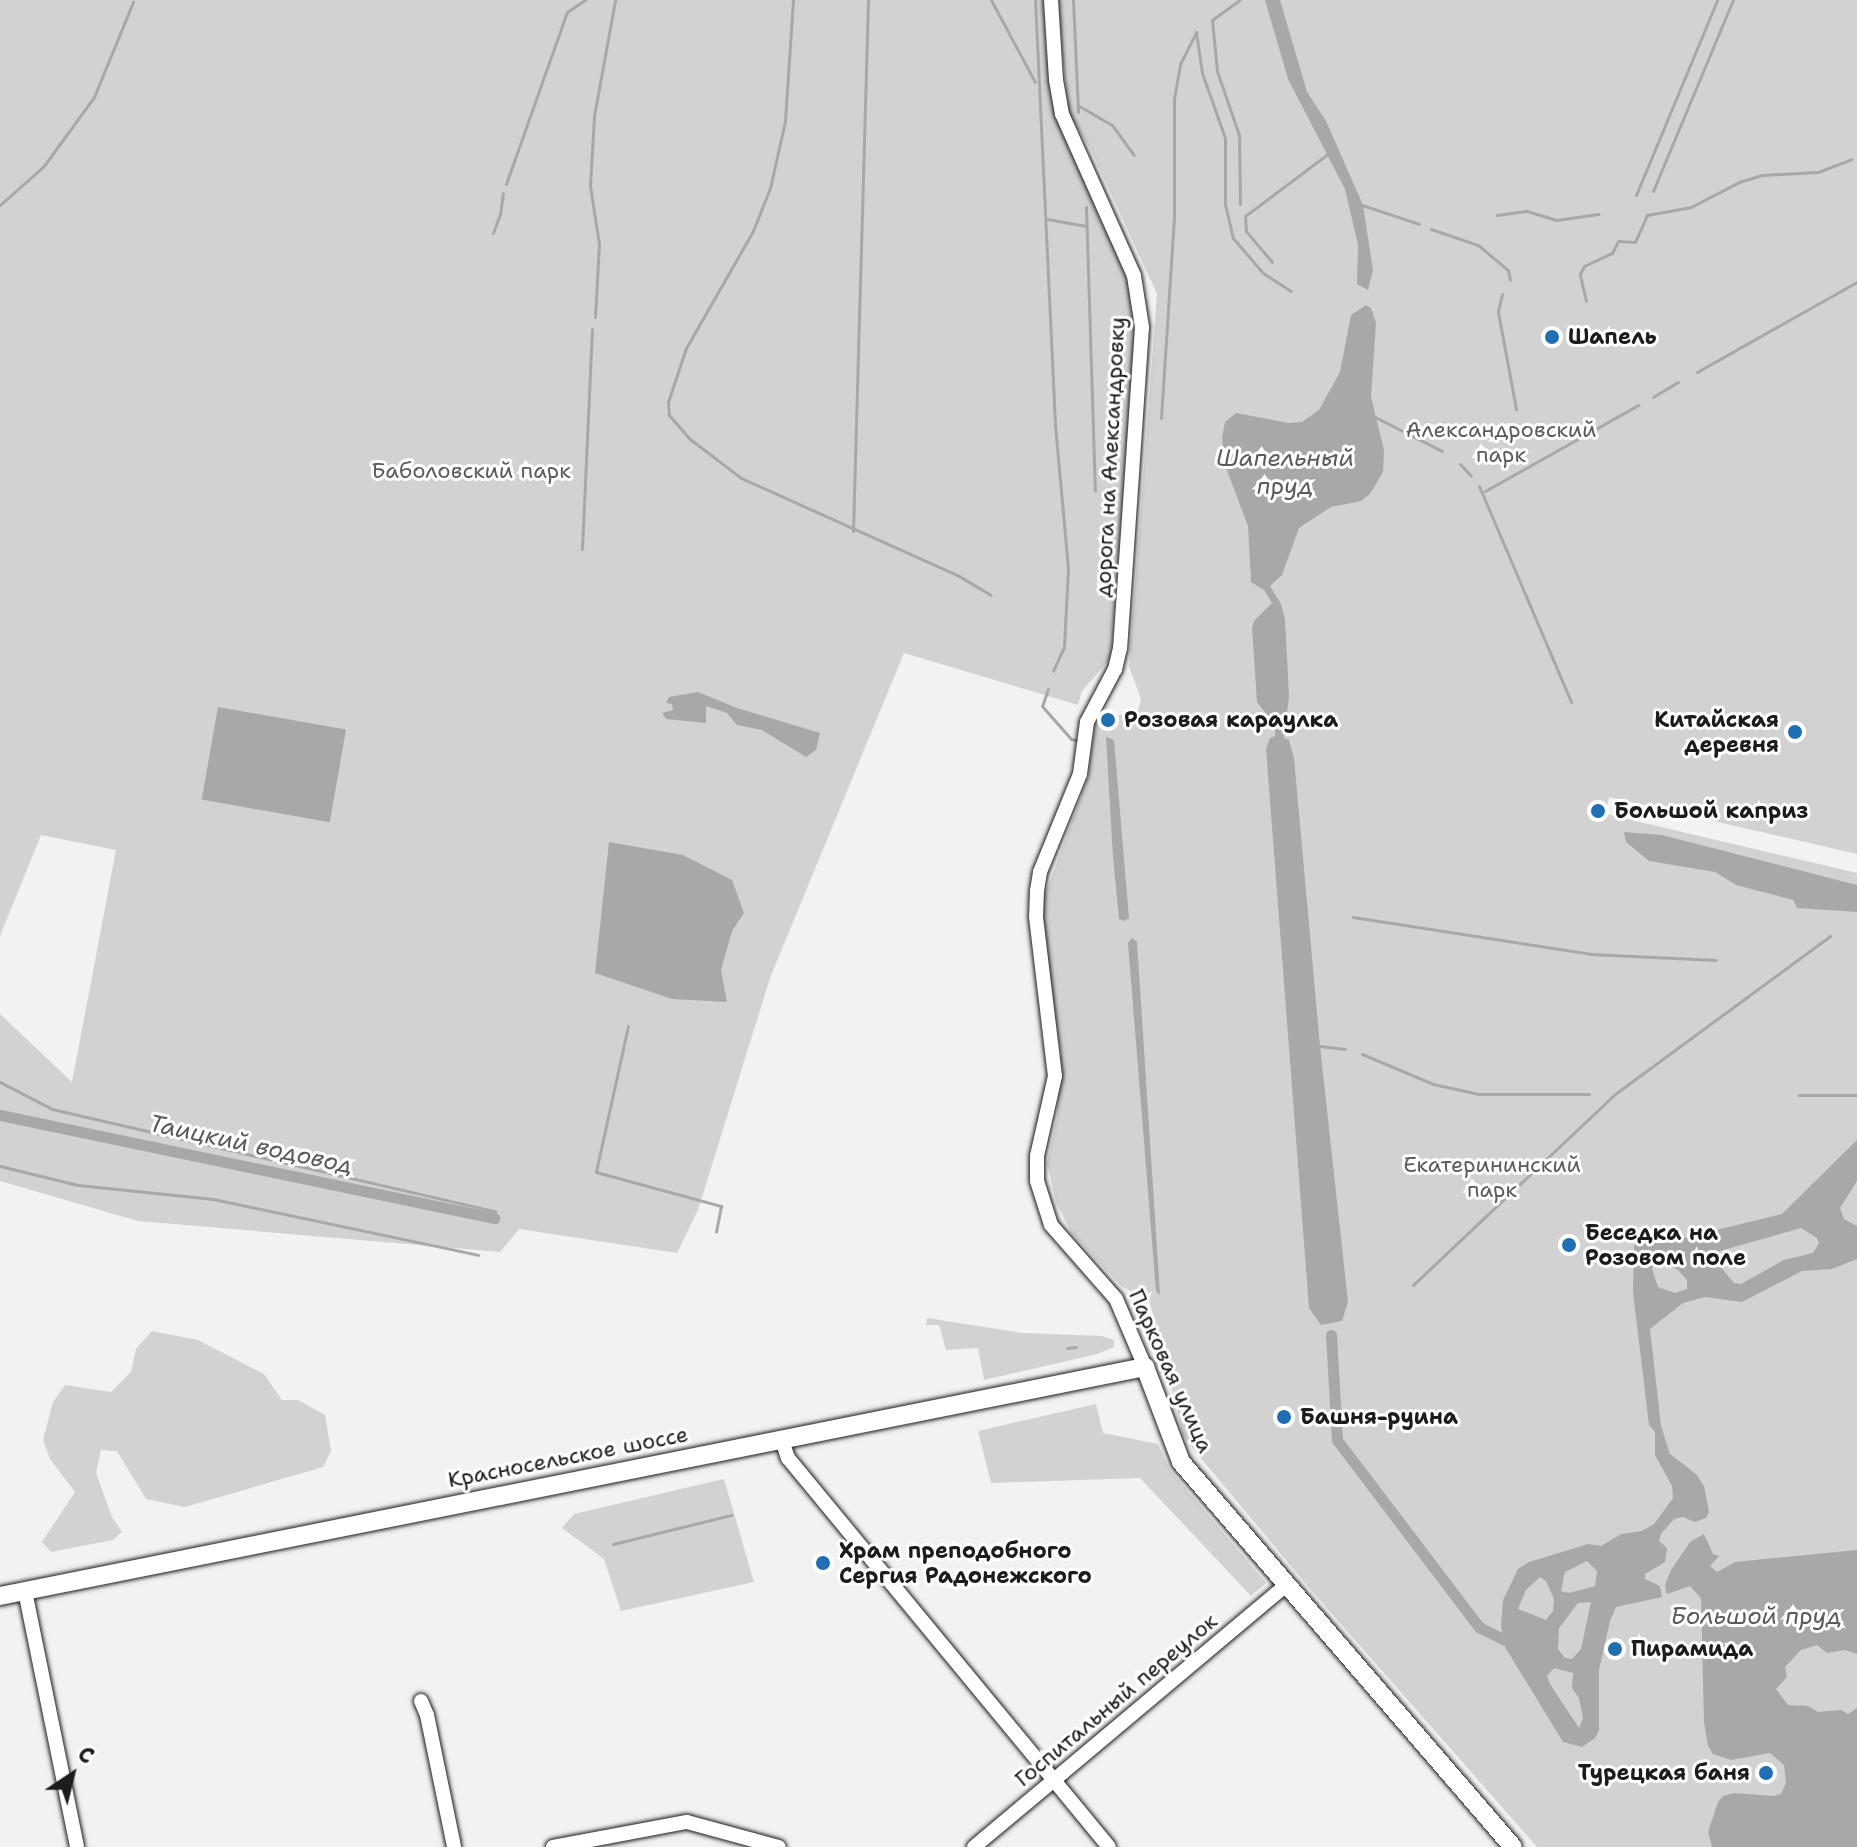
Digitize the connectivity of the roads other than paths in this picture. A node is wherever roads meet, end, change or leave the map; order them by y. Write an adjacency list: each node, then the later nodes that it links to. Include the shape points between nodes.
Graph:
1 (1051, 0): 2 (street, дорога на Александровку, via 1062,114 1134,276 1142,327 1120,648)
2 (1103, 690): 3 (street, Парковая улица, via 1087,722 1080,774 1037,890 1055,1076 1037,1156 1037,1181 1044,1213 1116,1299)
3 (1145, 1367): 4 (main road, Красносельское шоссе); 5 (main road, Парковая улица, via 1181,1462)
4 (782, 1440): 6 (main road, Красносельское шоссе); 9 (street, via 788,1458)
5 (1285, 1586): 9 (street, Госпитальный переулок); 16 (main road, Парковая улица)
6 (25, 1591): 7 (main road, Красносельское шоссе); 10 (street)
7 (0, 1596)
8 (421, 1701): 11 (street)
9 (1056, 1780): 14 (street, Госпитальный переулок); 15 (street)
10 (77, 1847)
11 (454, 1847)
12 (553, 1847): 13 (street, via 687,1822)
13 (779, 1847)
14 (974, 1847)
15 (1109, 1847)
16 (1513, 1847)

